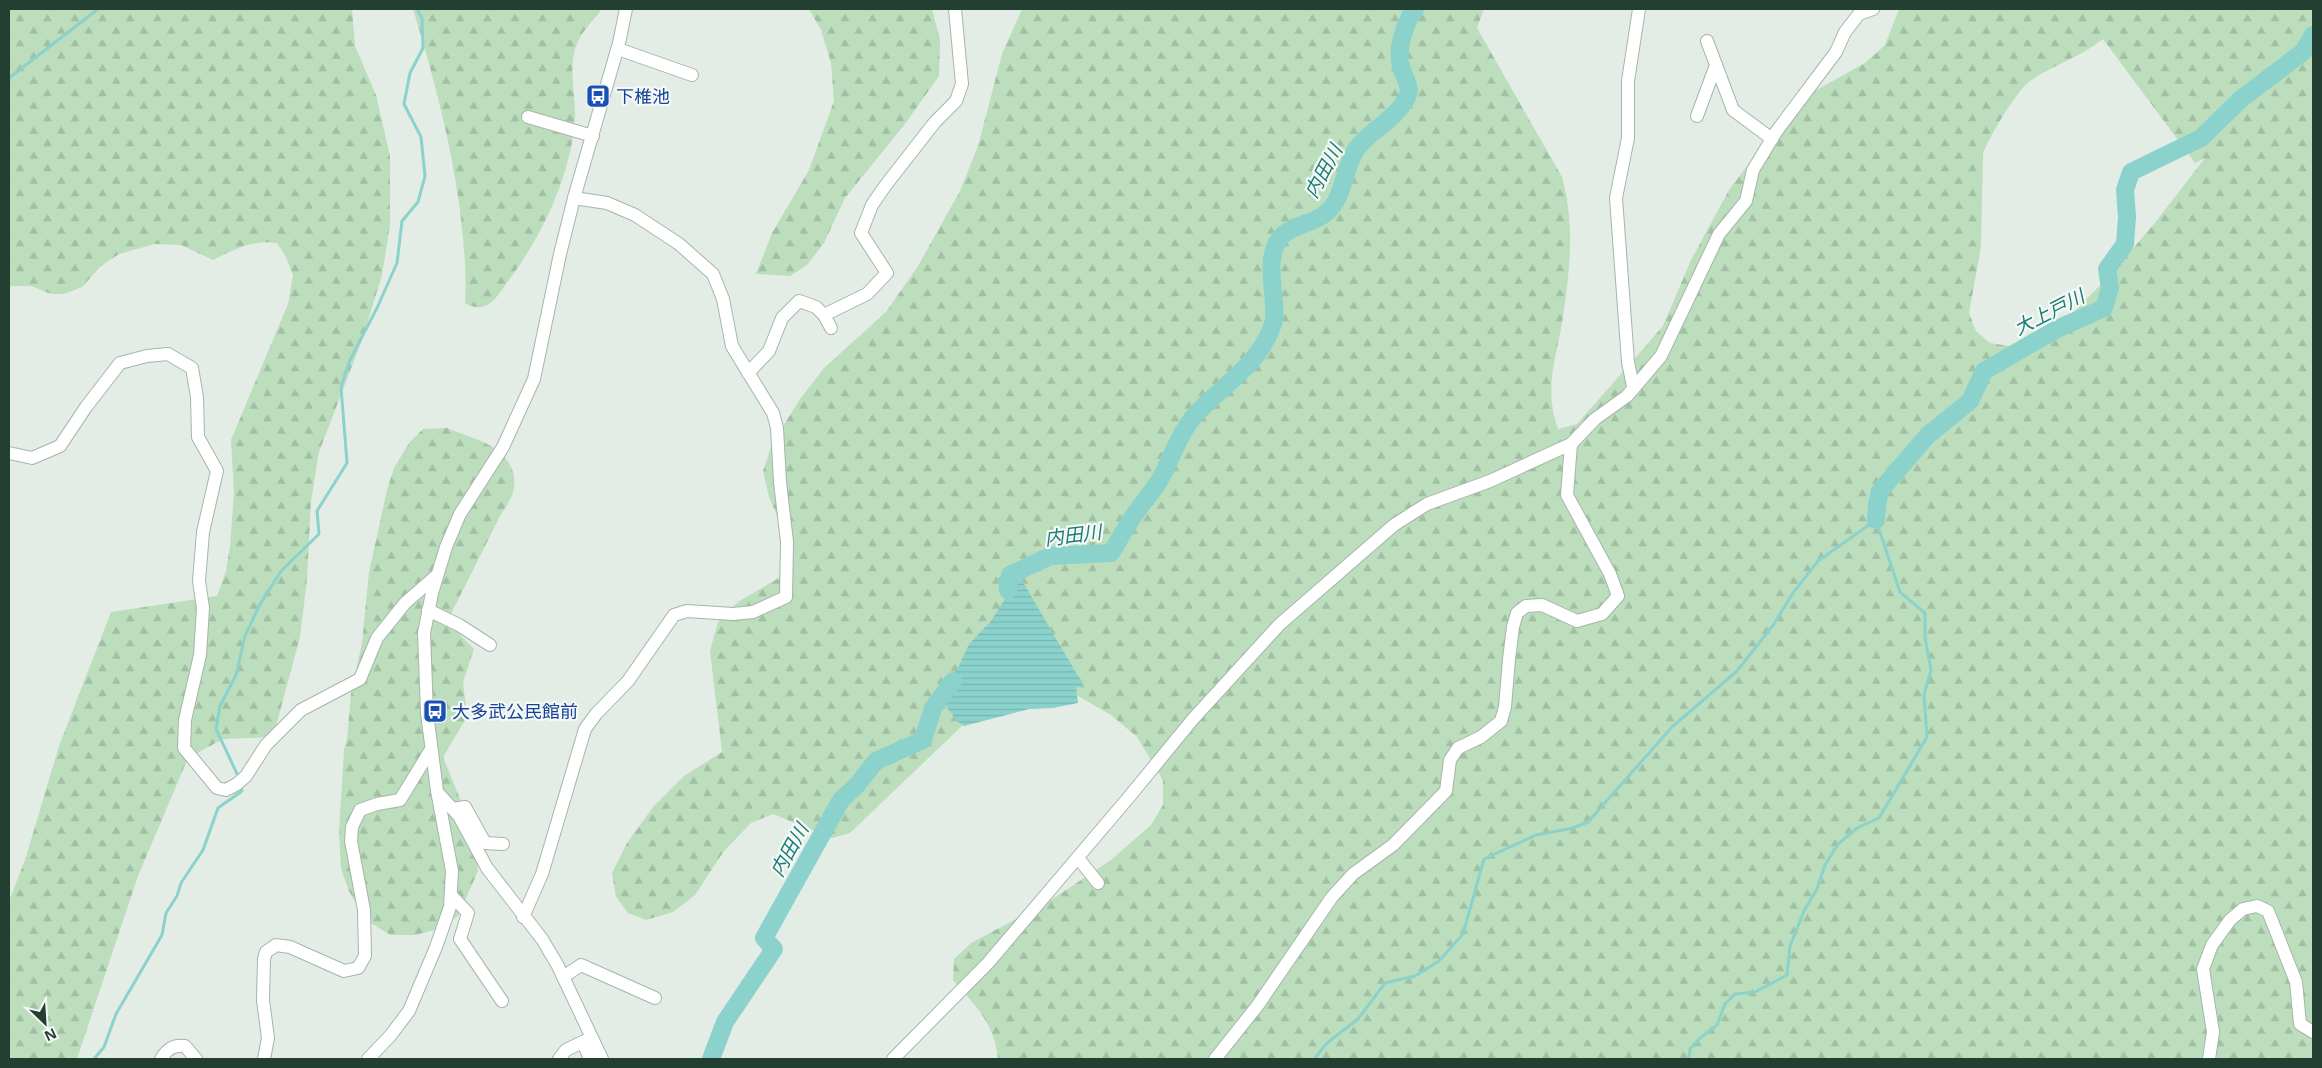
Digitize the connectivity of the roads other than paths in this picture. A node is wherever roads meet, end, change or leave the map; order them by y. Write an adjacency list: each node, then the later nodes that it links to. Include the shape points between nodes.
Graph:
1 (626, 9): 6 (street)
2 (955, 9): 14 (street, via 962,84 956,101 935,122 885,186 872,205 862,233 887,273 867,294)
3 (1639, 9): 17 (street, via 1628,81 1628,138 1616,198 1628,362)
4 (1873, 9): 12 (street, via 1859,14 1845,32 1836,52)
5 (1708, 40): 7 (street)
6 (618, 48): 8 (street); 11 (street)
7 (1716, 65): 9 (street); 12 (street, via 1733,110)
8 (692, 75)
9 (1697, 116)
10 (528, 117): 11 (street)
11 (593, 136): 13 (street)
12 (1772, 139): 17 (street, via 1753,170 1746,201 1719,234 1674,334 1661,356)
13 (574, 198): 16 (street, via 607,203 635,215 679,244 713,274 723,299 732,346); 20 (street, via 534,379 503,447 460,514)
14 (824, 316): 15 (street); 16 (street, via 816,307 799,301 782,318 769,351)
15 (831, 328)
16 (748, 373): 30 (street, via 773,413 778,428 780,482 788,542 786,597 753,612 687,611 674,615 628,681 586,729 542,874)
17 (1633, 386): 18 (street, via 1627,396 1595,419)
18 (1571, 444): 27 (street, via 1490,481 1428,504 1394,525 1345,566 1280,624 1223,685); 44 (street, via 1567,494 1610,574 1618,596 1602,614 1577,621 1542,606 1526,606 1517,613 1501,721 1481,737 1458,748 1450,760 1446,791 1393,845 1352,874 1332,897 1258,1005)
19 (9, 453): 20 (street, via 32,458 60,446 120,363 168,354 192,368 198,437 217,471 202,532 200,655 185,720 184,748 217,788 226,790 241,780 266,746 301,710 360,680 377,638 405,603)
20 (436, 575): 21 (street)
21 (428, 610): 22 (street); 23 (street, via 424,632)
22 (490, 645)
23 (430, 751): 24 (street); 38 (street, via 400,800 360,810 352,827 351,841 364,910 365,956 358,968 344,971 290,947 276,945 266,952 263,1000 268,1038)
24 (437, 791): 25 (street); 29 (street, via 452,871)
25 (453, 809): 26 (street, via 465,807 485,843); 30 (street, via 487,868)
26 (503, 844)
27 (1078, 858): 28 (street); 43 (street, via 988,963)
28 (1098, 883)
29 (451, 895): 33 (street, via 468,913 460,939); 39 (street, via 436,947 409,1011)
30 (523, 917): 31 (street, via 542,939)
31 (563, 977): 32 (street, via 581,966); 35 (street)
32 (655, 998)
33 (502, 1001)
34 (2313, 1032): 45 (street, via 2300,1024 2296,982 2268,911 2256,906 2243,909 2230,920 2212,945 2203,969 2213,1032)
35 (587, 1040): 40 (street, via 566,1050); 41 (street); 42 (street)
36 (161, 1059): 37 (street, via 175,1045 184,1046)
37 (196, 1059)
38 (264, 1059)
39 (368, 1059)
40 (559, 1059)
41 (590, 1059)
42 (602, 1059)
43 (893, 1059)
44 (1215, 1059)
45 (2209, 1059)

